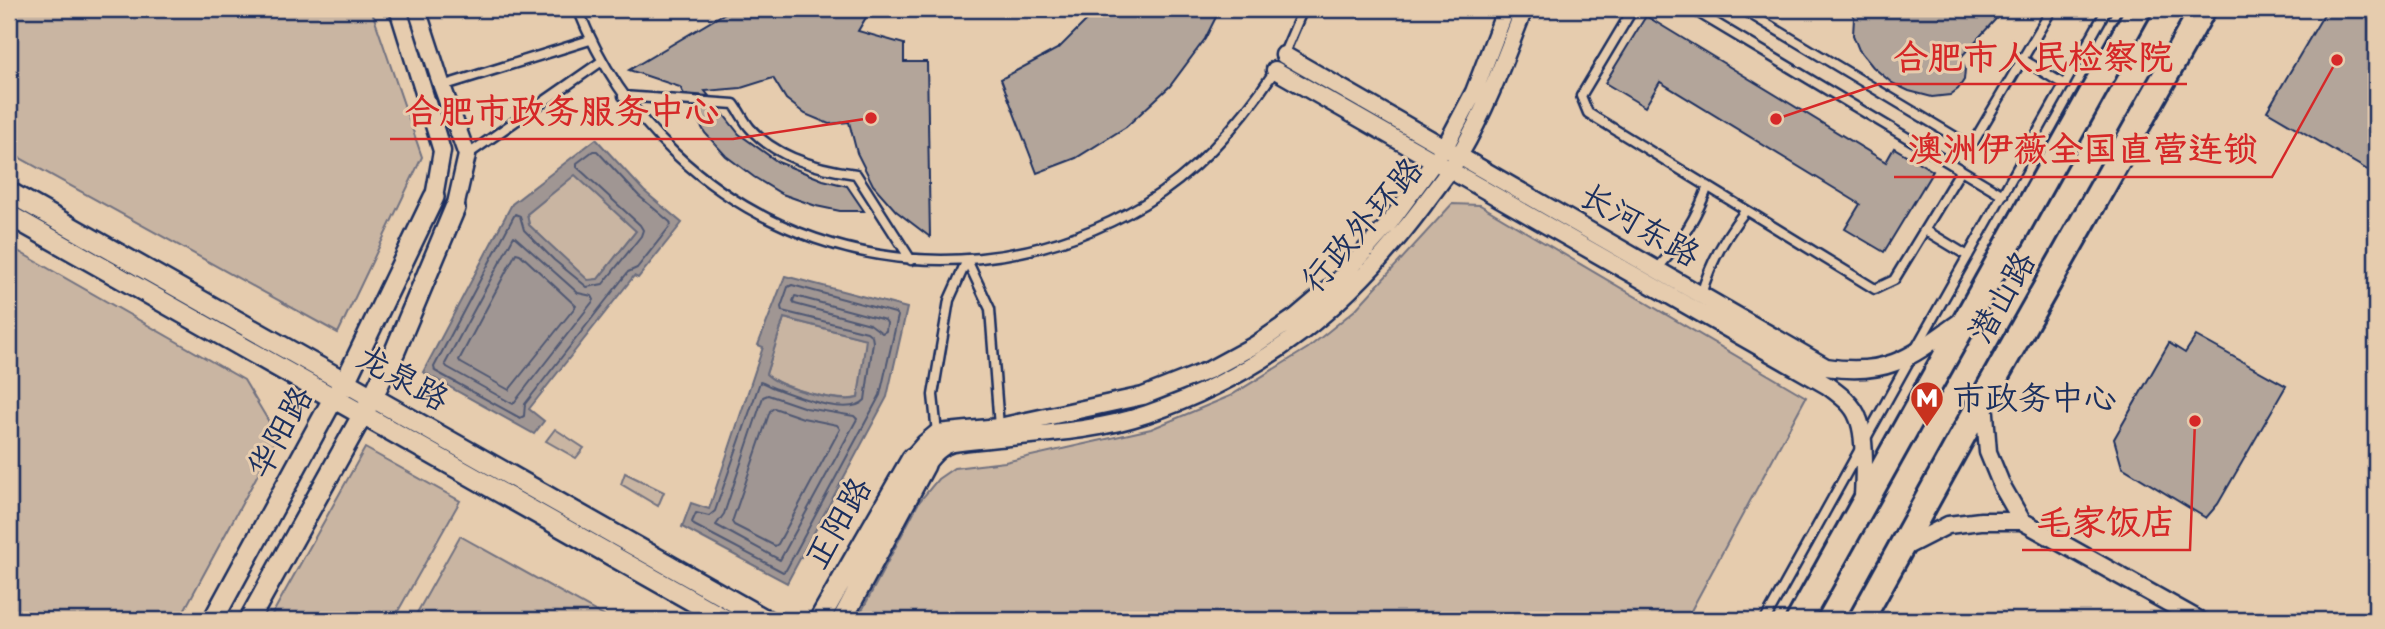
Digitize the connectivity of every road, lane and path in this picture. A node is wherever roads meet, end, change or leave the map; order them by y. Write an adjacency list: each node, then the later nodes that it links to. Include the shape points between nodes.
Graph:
1 (398, 9): 30 (street, via 442,151)
2 (417, 9): 20 (street)
3 (578, 9): 14 (lane)
4 (1303, 9): 15 (lane)
5 (1506, 9): 22 (street, 行政外环路, via 1474,92)
6 (1524, 9): 24 (street, 行政外环路, via 1488,102)
7 (1633, 9): 27 (lane, via 1581,96 1588,113)
8 (1692, 9): 26 (lane)
9 (1742, 9): 16 (lane, via 1964,142 1974,141)
10 (2052, 9): 16 (lane)
11 (2107, 9): 19 (lane)
12 (2139, 9): 40 (main road, 潜山路)
13 (2203, 9): 44 (main road, 潜山路)
14 (590, 40): 17 (lane); 20 (lane)
15 (1284, 55): 18 (lane); 22 (street, 长河东路)
16 (2022, 60): 19 (lane)
17 (602, 61): 21 (lane); 23 (lane)
18 (1275, 70): 22 (street, 长河东路); 37 (lane, via 1239,122 1195,166 1145,203 1089,232 1029,251)
19 (2065, 85): 29 (lane)
20 (442, 86): 23 (street)
21 (623, 96): 36 (lane, via 667,148 731,198 779,225 843,248); 36 (lane, via 734,104 751,129 788,157 856,174)
22 (1440, 153): 24 (street, 长河东路); 25 (street, 长河东路); 46 (street, 行政外环路, via 1387,226 1337,282 1255,345 1209,370 1143,396)
23 (467, 155): 31 (street)
24 (1460, 155): 25 (street, 行政外环路); 38 (street, 长河东路)
25 (1450, 169): 48 (street, 长河东路, via 1828,386 1847,401 1859,419); 49 (street, 行政外环路, via 1401,236 1350,292 1305,331 1222,383 1146,414 1077,429 946,445)
26 (1961, 170): 29 (lane); 34 (lane)
27 (1708, 186): 32 (lane); 38 (lane, via 1679,246)
28 (9, 192): 42 (street, 龙泉路)
29 (2003, 195): 35 (lane)
30 (434, 197): 42 (street, 华阳路)
31 (455, 208): 43 (street, 华阳路)
32 (1746, 210): 34 (lane, via 1875,289 1895,280); 39 (lane, via 1709,267)
33 (9, 215): 42 (street, 龙泉路)
34 (1925, 230): 35 (lane)
35 (1968, 256): 41 (lane)
36 (911, 260): 37 (lane)
37 (967, 260): 46 (lane, via 990,309); 47 (lane, via 949,300 933,395)
38 (1657, 270): 39 (street, 长河东路)
39 (1701, 295): 41 (street, 长河东路, via 1826,368 1884,368)
40 (1971, 314): 41 (street, 长河东路); 50 (main road, 潜山路)
41 (1912, 356): 48 (lane)
42 (339, 390): 43 (street, 龙泉路); 45 (street, 龙泉路); 53 (street, 华阳路)
43 (373, 397): 45 (street, 华阳路); 56 (street, 龙泉路)
44 (1984, 397): 51 (street, via 1988,452); 52 (main road, 潜山路)
45 (362, 415): 54 (street, 华阳路); 55 (street, 龙泉路)
46 (999, 426): 47 (street, 行政外环路)
47 (937, 433): 49 (street, via 925,443)
48 (1862, 445): 50 (street, 长河东路); 59 (lane)
49 (919, 462): 57 (street, 正阳路); 58 (street, 正阳路)
50 (1862, 508): 60 (main road, 潜山路)
51 (2022, 521): 52 (street, via 1948,524); 62 (street)
52 (1901, 549): 61 (main road, 潜山路)
53 (213, 620)
54 (249, 620)
55 (726, 620)
56 (766, 620)
57 (819, 620)
58 (842, 620)
59 (1765, 620)
60 (1800, 620)
61 (1861, 620)
62 (2199, 620)

